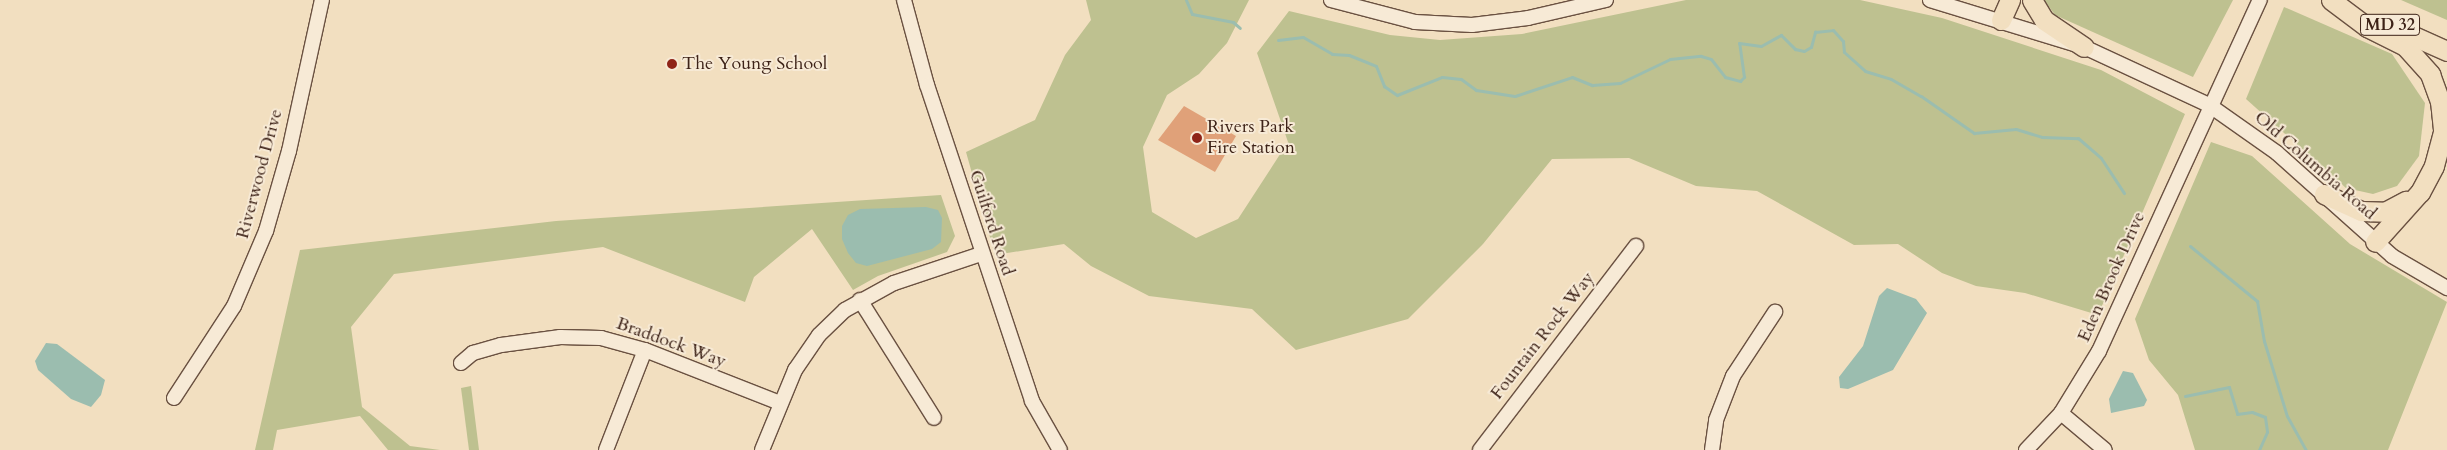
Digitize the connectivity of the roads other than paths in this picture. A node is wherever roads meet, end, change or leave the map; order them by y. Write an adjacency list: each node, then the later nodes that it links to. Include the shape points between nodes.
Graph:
1 (322, 0): 24 (street, Riverwood Drive, via 289,151 266,231 234,306)
2 (904, 0): 18 (street, Guilford Road, via 927,85)
3 (1331, 0): 4 (street, via 1414,22 1472,25 1528,18)
4 (1606, 0)
5 (1930, 0): 10 (street, Old Columbia Road)
6 (2010, 0): 10 (highway)
7 (2032, 0): 11 (highway, via 2044,20)
8 (2332, 0): 12 (highway, MD 32); 14 (highway, via 2367,27 2405,46 2421,62 2436,87 2442,116 2442,140 2434,166)
9 (2258, 2): 13 (street, Eden Brook Drive)
10 (2001, 20): 11 (street, Old Columbia Road)
11 (2084, 47): 13 (street, Old Columbia Road)
12 (2447, 51)
13 (2209, 105): 15 (street, Old Columbia Road, via 2277,153); 26 (street, Eden Brook Drive, via 2100,351)
14 (2420, 192): 15 (highway, via 2393,209 2375,212 2361,211); 16 (highway)
15 (2324, 194): 16 (street, Old Columbia Road)
16 (2375, 242): 19 (street, Old Columbia Road, via 2405,266)
17 (1636, 246): 31 (street, Fountain Rock Way)
18 (981, 254): 20 (street, via 894,283); 30 (street, Guilford Road, via 1032,401)
19 (2447, 288)
20 (860, 300): 25 (street, via 831,323 806,351); 27 (street)
21 (1776, 312): 32 (street, via 1732,376 1716,420)
22 (645, 350): 23 (street, Braddock Way, via 601,338 560,337 484,348); 25 (street, Braddock Way); 28 (street)
23 (461, 364)
24 (174, 398)
25 (780, 403): 29 (street)
26 (2061, 413): 33 (street, Eden Brook Drive); 34 (street)
27 (934, 418)
28 (606, 450)
29 (762, 450)
30 (1060, 450)
31 (1480, 450)
32 (1712, 450)
33 (2026, 450)
34 (2105, 450)

